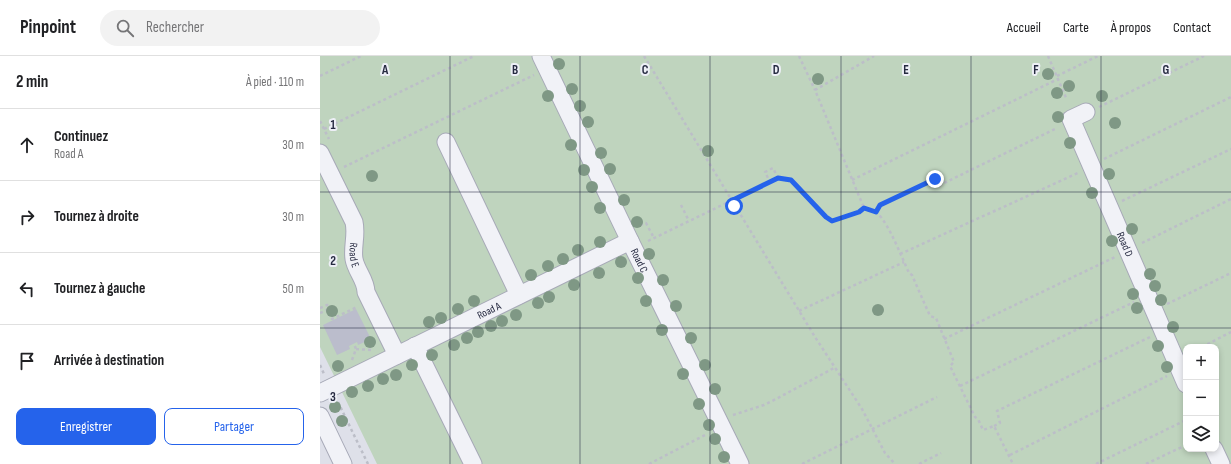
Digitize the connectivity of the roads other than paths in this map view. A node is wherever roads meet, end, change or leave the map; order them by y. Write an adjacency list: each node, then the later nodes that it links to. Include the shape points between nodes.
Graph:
1 (541, 56): 5 (street, Road C)
2 (1086, 112): 9 (street, Road D, via 1071,119)
3 (446, 142): 6 (street)
4 (320, 153): 8 (street, Road E, via 354,222 355,262 366,286 366,292)
5 (638, 237): 6 (street, Road A); 15 (street, Road C)
6 (519, 296): 7 (street, Road A)
7 (416, 346): 8 (street, Road A); 14 (street)
8 (397, 355): 10 (street, Road A, via 347,380)
9 (1184, 380)
10 (328, 395)
11 (320, 416): 13 (street)
12 (1215, 452): 16 (street)
13 (343, 464)
14 (473, 464)
15 (740, 464)
16 (1220, 464)

